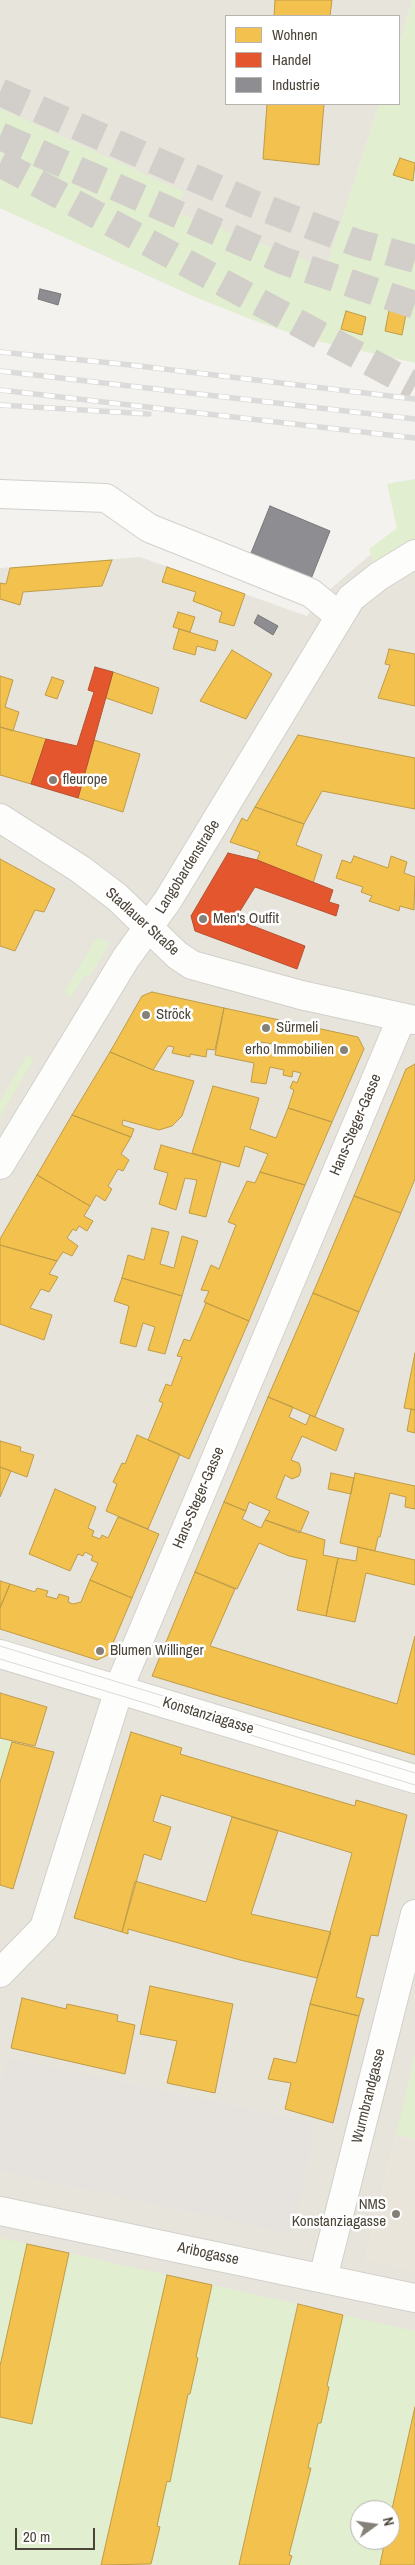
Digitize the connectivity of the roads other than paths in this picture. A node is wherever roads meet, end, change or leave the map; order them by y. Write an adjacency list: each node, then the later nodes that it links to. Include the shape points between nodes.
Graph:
1 (0, 494): 3 (street, via 106,498 149,528 312,593)
2 (415, 554): 3 (street, Langobardenstraße, via 351,598)
3 (339, 616): 5 (street, Langobardenstraße)
4 (0, 818): 5 (street, Stadlauer Straße, via 80,869 117,897)
5 (148, 929): 6 (street, Stadlauer Straße, via 192,965 300,995); 7 (street, Langobardenstraße, via 126,958)
6 (408, 1019): 9 (street, Hans-Steger-Gasse)
7 (0, 1165)
8 (0, 1654): 9 (street, Konstanziagasse)
9 (118, 1689): 10 (street, Konstanziagasse); 12 (street, Hans-Steger-Gasse, via 44,1928)
10 (415, 1779)
11 (415, 1914): 14 (street, Wurmbrandgasse)
12 (0, 1973)
13 (0, 2211): 14 (street, Aribogasse)
14 (324, 2278): 15 (street, Aribogasse)
15 (415, 2298)

